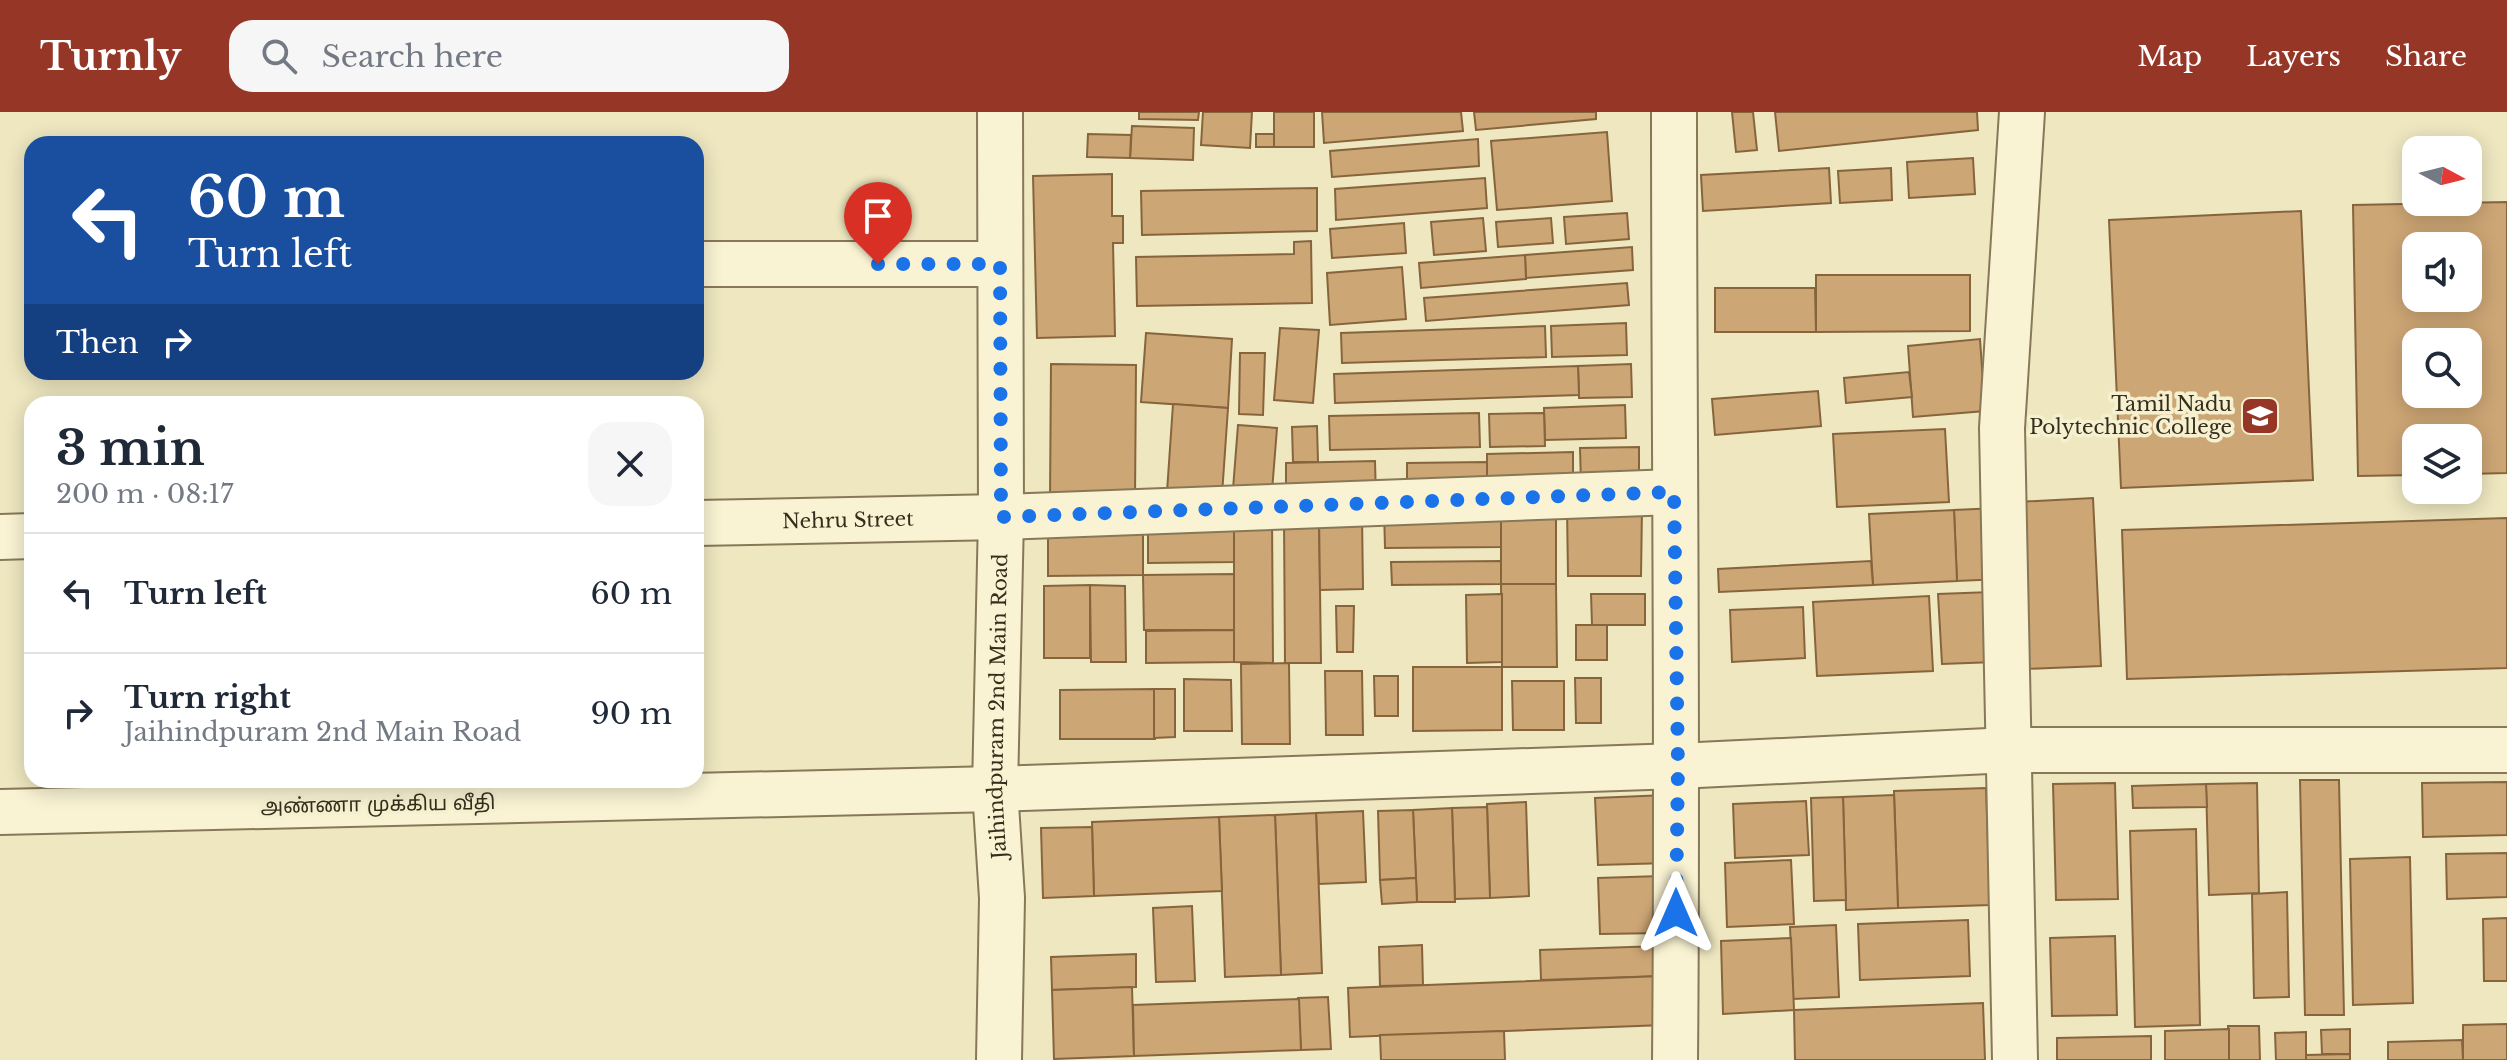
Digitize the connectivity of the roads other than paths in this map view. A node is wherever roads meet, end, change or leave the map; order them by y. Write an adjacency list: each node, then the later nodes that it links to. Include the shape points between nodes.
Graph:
1 (1000, 112): 5 (street, Jaihindpuram 2nd Main Road)
2 (1674, 112): 6 (street)
3 (2022, 112): 11 (street, via 2002,428)
4 (704, 264): 5 (street)
5 (1000, 264): 7 (street, Jaihindpuram 2nd Main Road)
6 (1674, 492): 7 (street, Nehru Street); 13 (street)
7 (1001, 517): 8 (street, Nehru Street); 14 (street, Jaihindpuram 2nd Main Road)
8 (704, 523)
9 (24, 536): 10 (street)
10 (0, 537)
11 (2009, 750): 12 (street, அண்ணா முக்கிய வீதி); 13 (street, அண்ணா முக்கிய வீதி); 18 (street)
12 (2507, 750)
13 (1678, 766): 14 (street, அண்ணா முக்கிய வீதி); 17 (street)
14 (995, 789): 15 (street, அண்ணா முக்கிய வீதி); 16 (street, Jaihindpuram 2nd Main Road, via 1002,898)
15 (0, 812)
16 (999, 1060)
17 (1675, 1060)
18 (2015, 1060)

